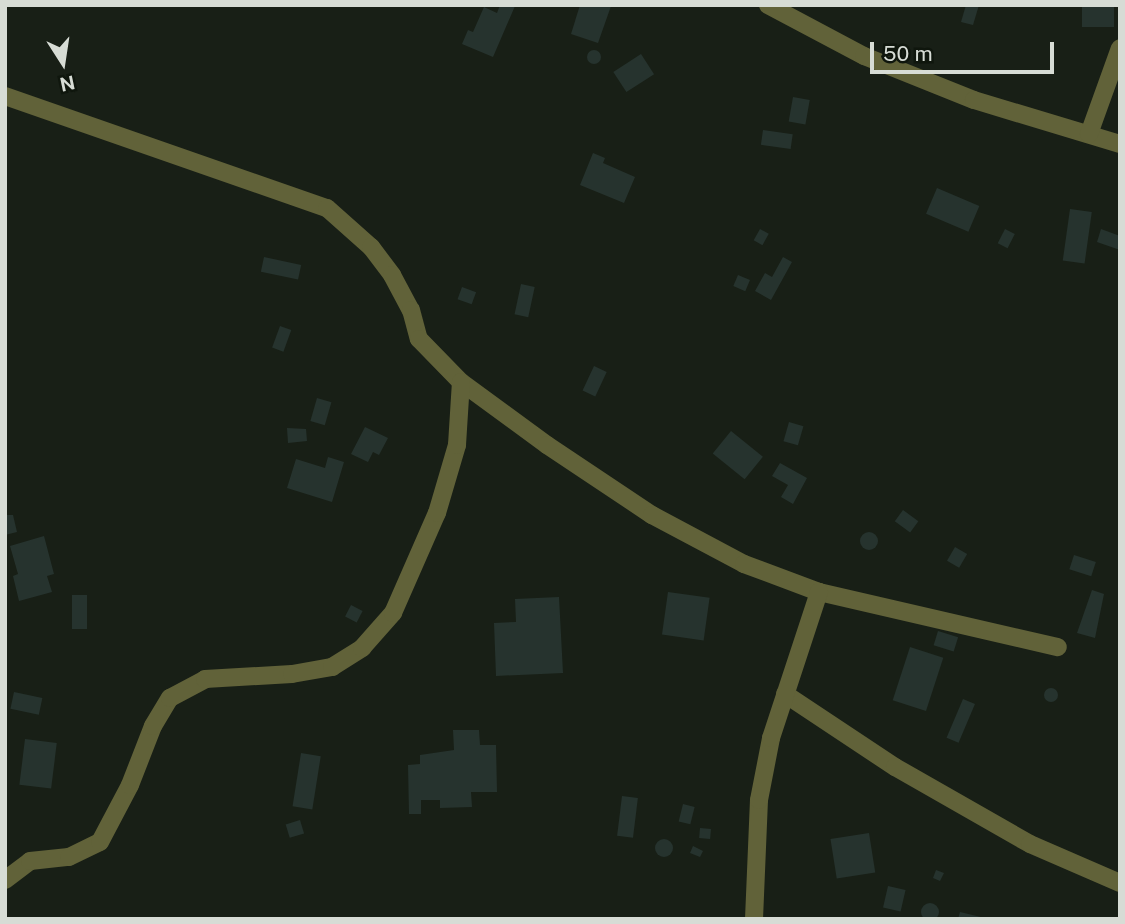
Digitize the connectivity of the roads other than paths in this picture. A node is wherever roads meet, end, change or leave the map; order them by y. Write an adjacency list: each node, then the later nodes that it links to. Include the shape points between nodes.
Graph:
1 (768, 5): 4 (street, via 864,56 950,90)
2 (1120, 48): 4 (street)
3 (5, 96): 6 (street, via 327,208 371,247 411,310 419,339)
4 (1089, 134): 5 (street)
5 (1120, 144)
6 (461, 382): 7 (street, via 652,515 744,564); 10 (street, via 457,445 436,513 393,613 362,648 332,667 205,679 170,698 100,842 69,857 30,861)
7 (819, 592): 8 (street); 9 (street)
8 (1058, 647)
9 (785, 694): 11 (street, via 895,767 1030,844); 12 (street, via 759,800)
10 (5, 880)
11 (1120, 883)
12 (754, 919)

